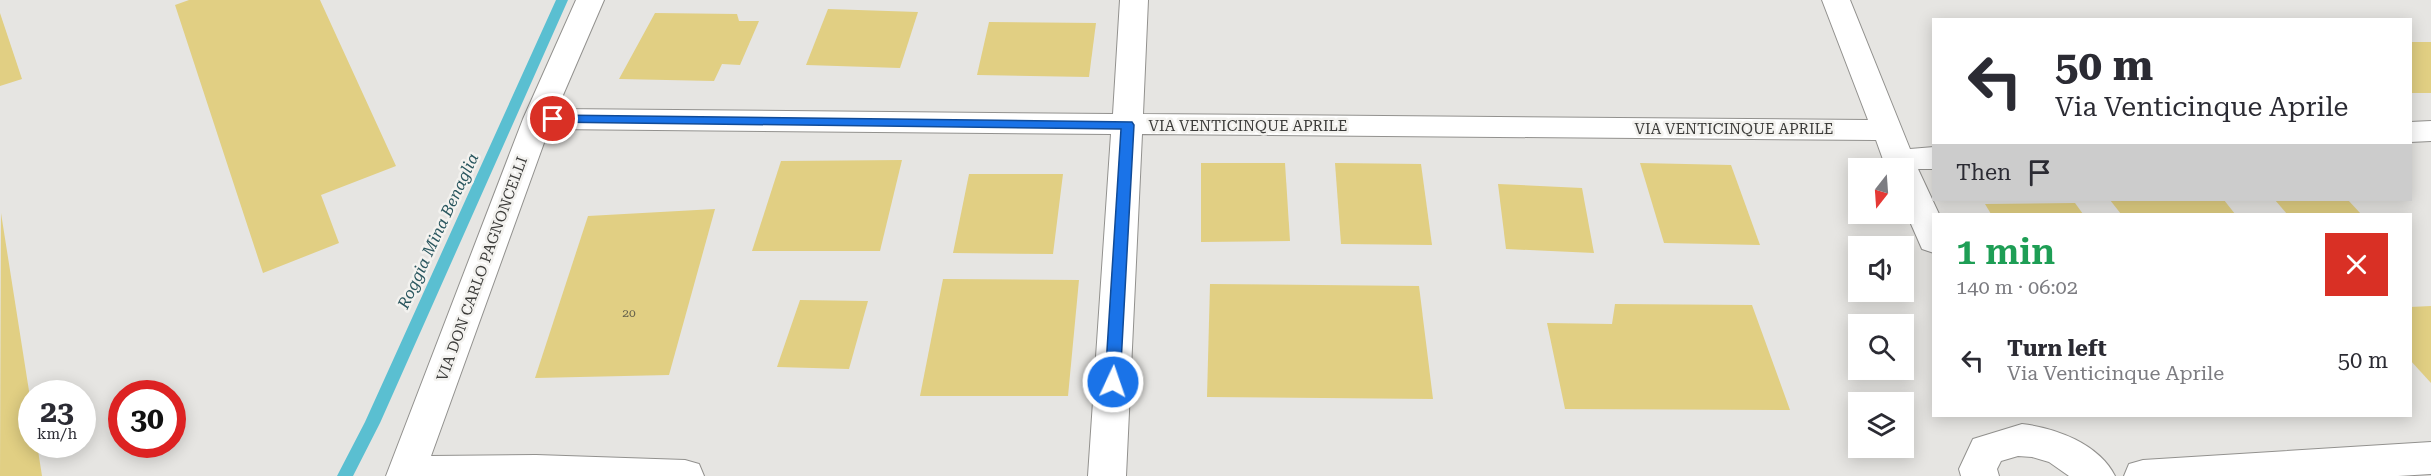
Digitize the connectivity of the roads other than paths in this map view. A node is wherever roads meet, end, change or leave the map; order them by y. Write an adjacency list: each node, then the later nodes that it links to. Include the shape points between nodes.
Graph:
1 (590, 0): 4 (street, VIA DON CARLO PAGNONCELLI)
2 (1134, 0): 5 (street)
3 (1836, 0): 6 (street)
4 (538, 119): 5 (street, VIA VENTICINQUE APRILE); 16 (street, VIA DON CARLO PAGNONCELLI)
5 (1128, 125): 6 (street, VIA VENTICINQUE APRILE); 18 (street)
6 (1887, 130): 9 (street)
7 (2431, 131): 8 (street)
8 (2412, 132)
9 (1898, 158)
10 (1932, 159): 11 (street)
11 (1914, 163)
12 (1914, 196): 13 (street)
13 (1932, 237)
14 (2015, 428): 19 (street, via 1986,450 1978,469); 20 (street, via 2059,448)
15 (2431, 458): 21 (street)
16 (406, 474): 17 (street, via 536,471)
17 (685, 476)
18 (1107, 476)
19 (1980, 476)
20 (2096, 476)
21 (2143, 476)

